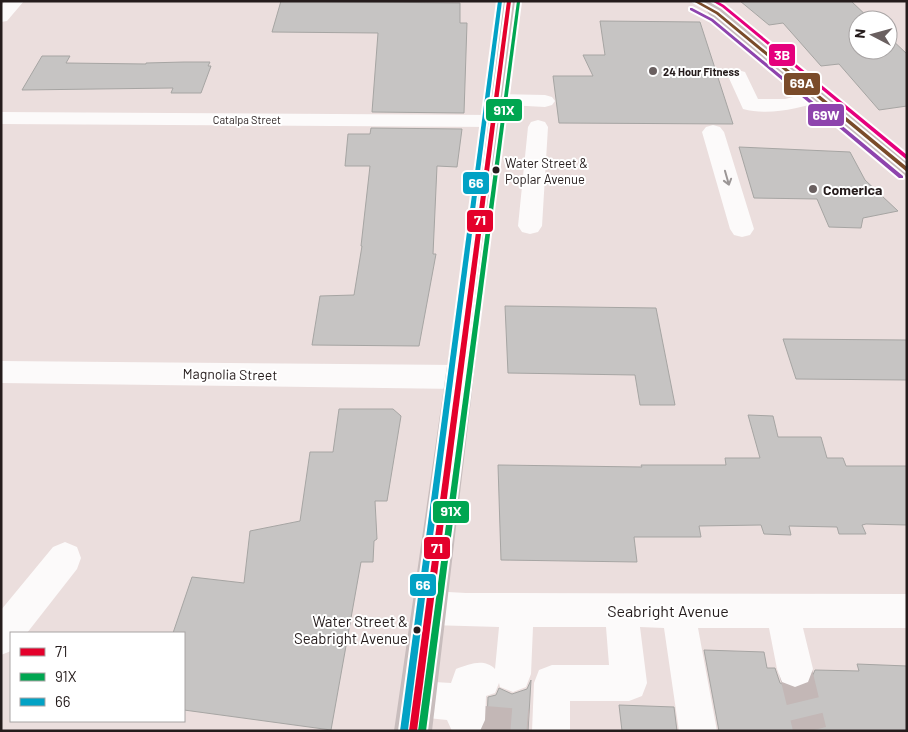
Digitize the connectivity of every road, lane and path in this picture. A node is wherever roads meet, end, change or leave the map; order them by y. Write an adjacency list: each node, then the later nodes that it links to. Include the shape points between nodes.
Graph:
1 (15, 1): 5 (street)
2 (509, 1): 9 (main road)
3 (695, 1): 4 (main road)
4 (713, 7): 7 (main road)
5 (1, 17)
6 (738, 76): 7 (street, via 750,105 785,105)
7 (818, 97): 13 (main road)
8 (545, 101): 9 (street, Catalpa Street)
9 (494, 110): 10 (street, Catalpa Street); 17 (main road)
10 (1, 118)
11 (538, 127): 14 (street)
12 (704, 132): 15 (street)
13 (907, 170)
14 (530, 226)
15 (733, 229)
16 (1, 372): 17 (street, Magnolia Street)
17 (459, 377): 19 (main road)
18 (65, 558): 25 (street)
19 (430, 608): 20 (street, Seabright Avenue); 28 (main road)
20 (517, 610): 21 (street, Seabright Avenue); 27 (street)
21 (621, 610): 22 (street, Seabright Avenue); 27 (street, via 629,683)
22 (678, 610): 23 (street, Seabright Avenue); 30 (street)
23 (782, 610): 24 (street, Seabright Avenue); 26 (street)
24 (907, 611)
25 (1, 638)
26 (796, 669)
27 (494, 699): 28 (street); 29 (street)
28 (416, 715)
29 (543, 728)
30 (698, 731)

